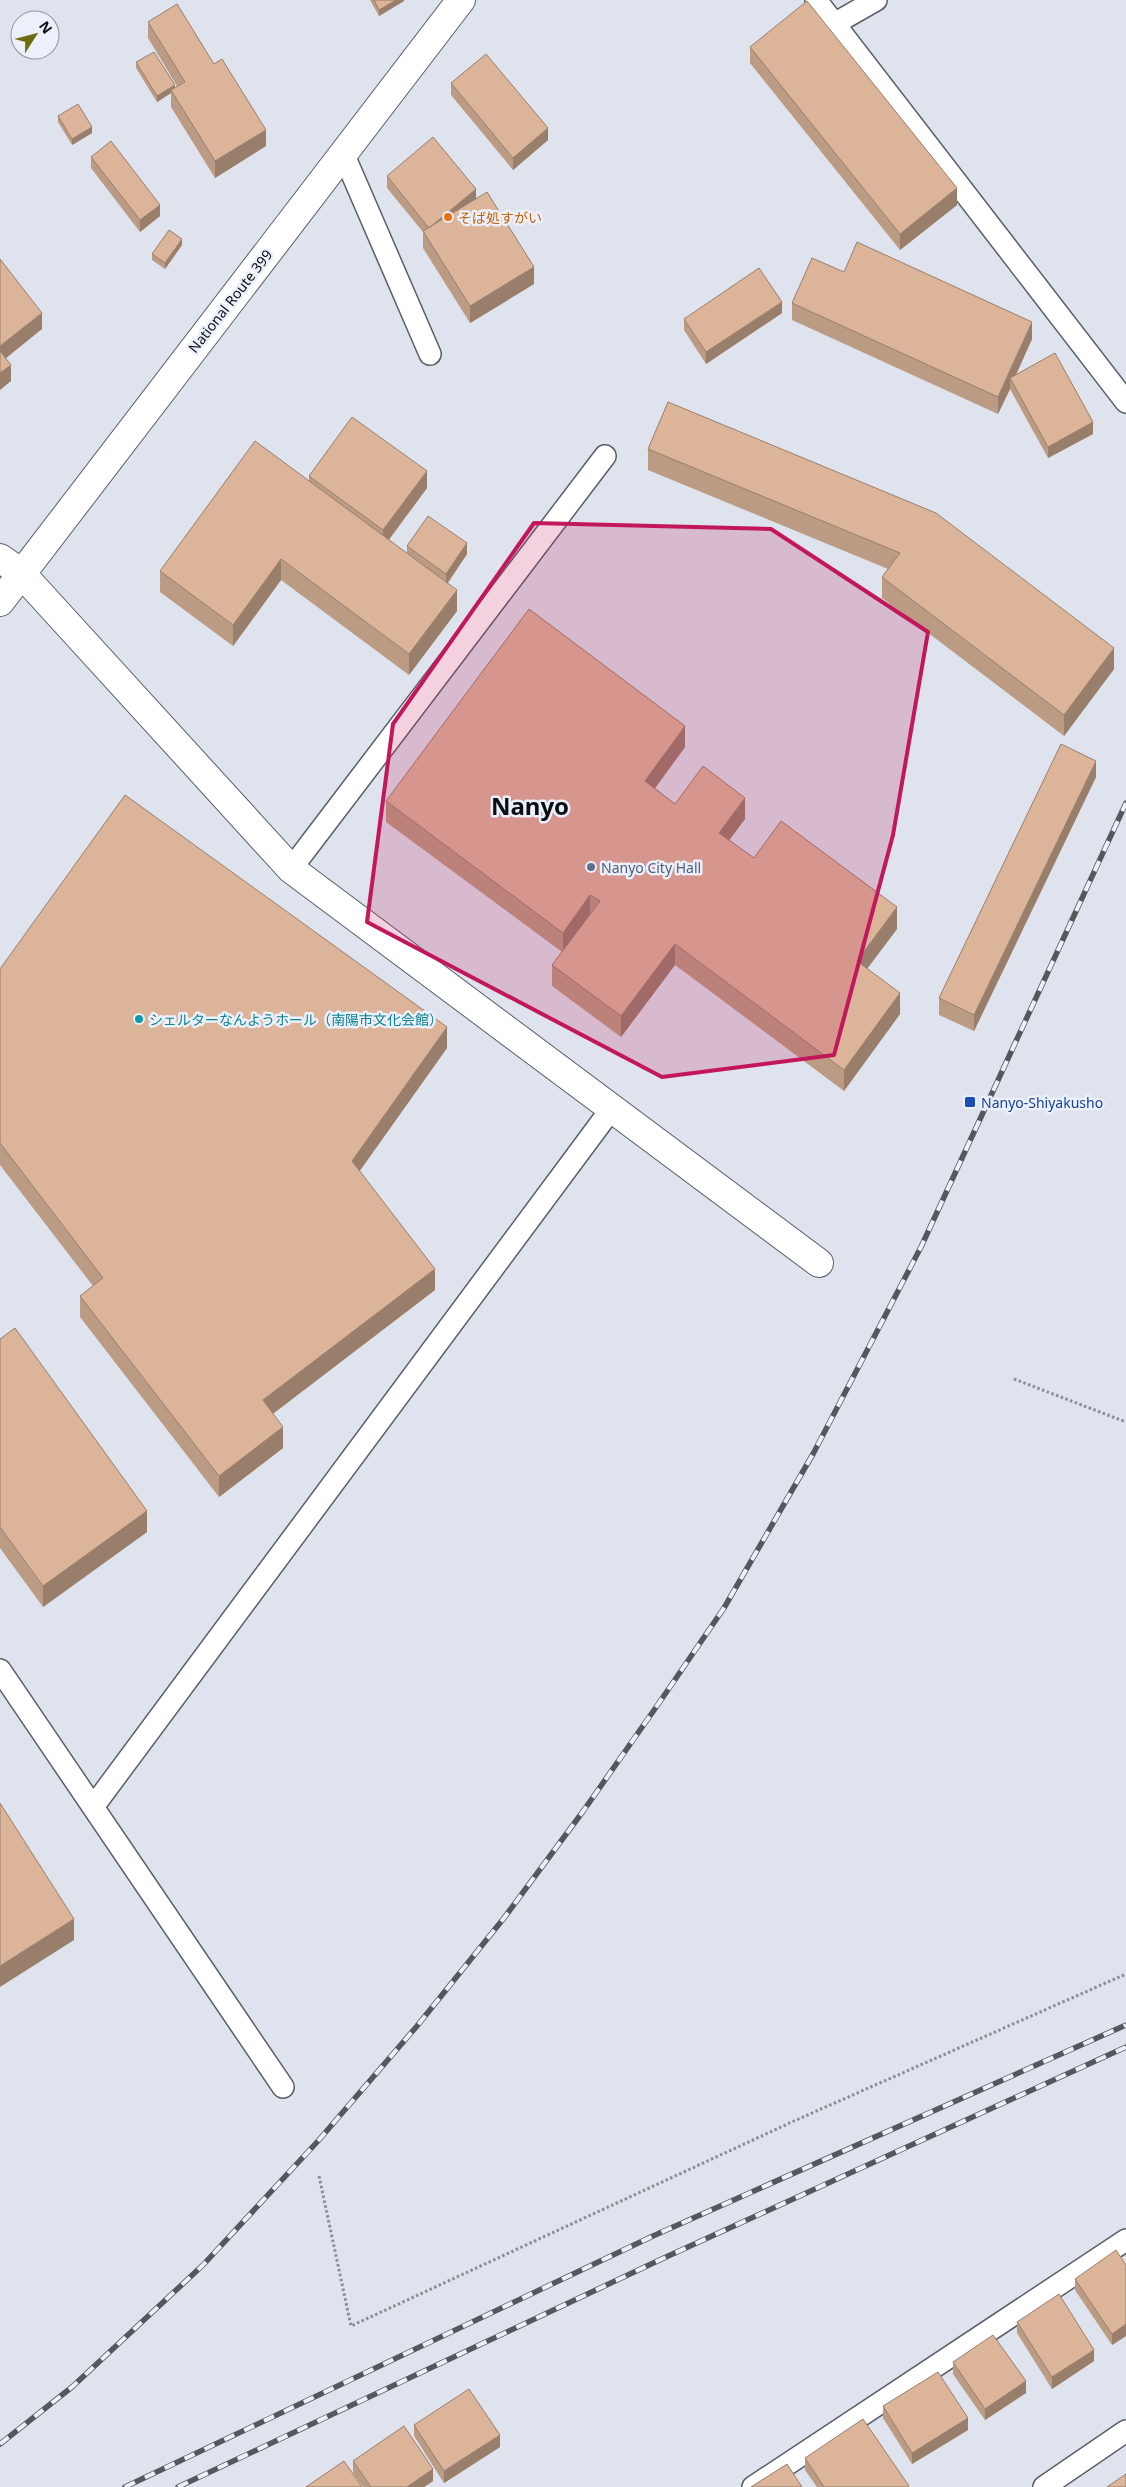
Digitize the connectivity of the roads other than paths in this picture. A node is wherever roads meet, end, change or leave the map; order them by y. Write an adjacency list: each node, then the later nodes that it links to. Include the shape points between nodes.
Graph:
1 (461, 0): 5 (main road, National Route 399)
2 (816, 0): 4 (lane)
3 (876, 0): 4 (lane)
4 (834, 24): 7 (lane)
5 (343, 153): 6 (lane); 9 (main road, National Route 399)
6 (430, 354)
7 (1126, 402)
8 (605, 456): 11 (lane)
9 (11, 565): 10 (main road, National Route 399); 11 (main road)
10 (0, 602)
11 (292, 869): 12 (main road)
12 (612, 1108): 13 (main road); 15 (lane)
13 (819, 1263)
14 (0, 1670): 15 (lane)
15 (93, 1807): 16 (lane)
16 (283, 2087)
17 (1126, 2240): 19 (lane)
18 (1126, 2431): 20 (lane)
19 (753, 2487)
20 (1044, 2487)

